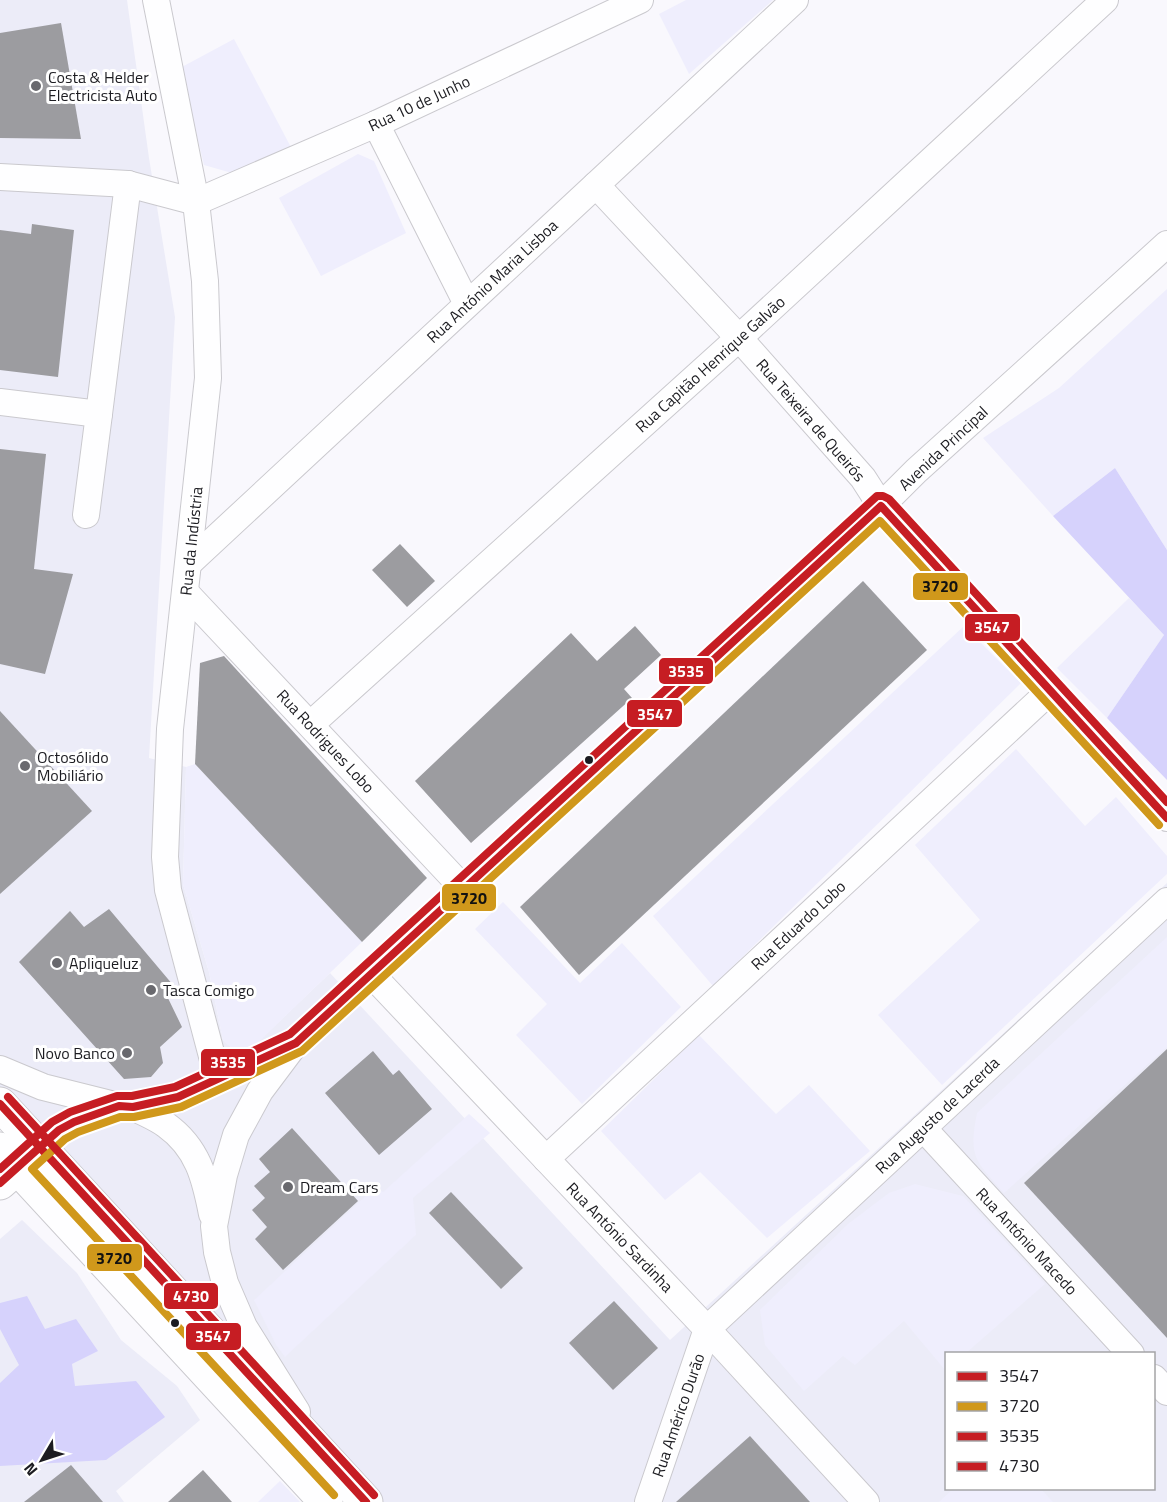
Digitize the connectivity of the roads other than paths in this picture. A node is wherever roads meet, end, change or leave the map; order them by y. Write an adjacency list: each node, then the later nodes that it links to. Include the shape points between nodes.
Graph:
1 (156, 0): 9 (street, Rua da Indústria)
2 (640, 0): 5 (street, Rua 10 de Junho)
3 (795, 0): 8 (street, Rua António Maria Lisboa)
4 (1105, 0): 12 (street, Rua Capitão Henrique Galvão)
5 (376, 124): 9 (street, Rua 10 de Junho); 11 (street)
6 (0, 177): 7 (street)
7 (128, 184): 9 (street); 14 (street)
8 (596, 185): 11 (street, Rua António Maria Lisboa); 12 (street, Rua Teixeira de Queirós)
9 (196, 202): 17 (street, Rua da Indústria, via 205,280 208,378)
10 (1167, 244): 15 (street, Avenida Principal)
11 (467, 304): 17 (street, Rua António Maria Lisboa)
12 (739, 338): 15 (street, Rua Teixeira de Queirós, via 862,478); 20 (street, Rua Capitão Henrique Galvão)
13 (0, 402): 14 (street)
14 (99, 414): 16 (street)
15 (881, 506): 19 (street, Rua Teixeira de Queirós); 22 (street, Avenida Principal)
16 (86, 515)
17 (189, 563): 18 (street, Rua da Indústria)
18 (186, 593): 20 (street, Rua Rodrigues Lobo); 27 (street, Rua da Indústria, via 170,729 165,857 168,890)
19 (1050, 691): 21 (street, Rua Teixeira de Queirós); 31 (street, Rua Eduardo Lobo)
20 (311, 724): 22 (street, Rua Rodrigues Lobo)
21 (1167, 818)
22 (464, 889): 24 (street, Avenida Principal)
23 (1167, 901): 30 (street, Rua Augusto de Lacerda)
24 (372, 975): 25 (street, Avenida Principal); 31 (street, Rua António Sardinha)
25 (296, 1043): 27 (street, Avenida Principal); 33 (street, Avenida Principal, via 260,1091 236,1136)
26 (0, 1069): 29 (street, Avenida Principal, via 43,1087)
27 (218, 1079): 29 (street, Avenida Principal, via 178,1097)
28 (0, 1104): 32 (main road)
29 (126, 1107): 32 (street, Avenida Principal, via 74,1122); 33 (street, Avenida Principal, via 166,1125 197,1159)
30 (923, 1128): 34 (street, Rua Augusto de Lacerda); 35 (street, Rua António Macedo)
31 (546, 1159): 34 (street, Rua António Sardinha)
32 (14, 1162): 38 (main road); 39 (main road)
33 (214, 1226): 38 (street, Avenida Principal, via 225,1282 244,1327)
34 (707, 1329): 41 (street, Rua Américo Durão); 42 (street, Rua António Sardinha)
35 (1130, 1352)
36 (1155, 1379): 37 (street)
37 (1167, 1392)
38 (325, 1458): 40 (main road)
39 (326, 1502)
40 (366, 1502)
41 (648, 1502)
42 (866, 1502)

